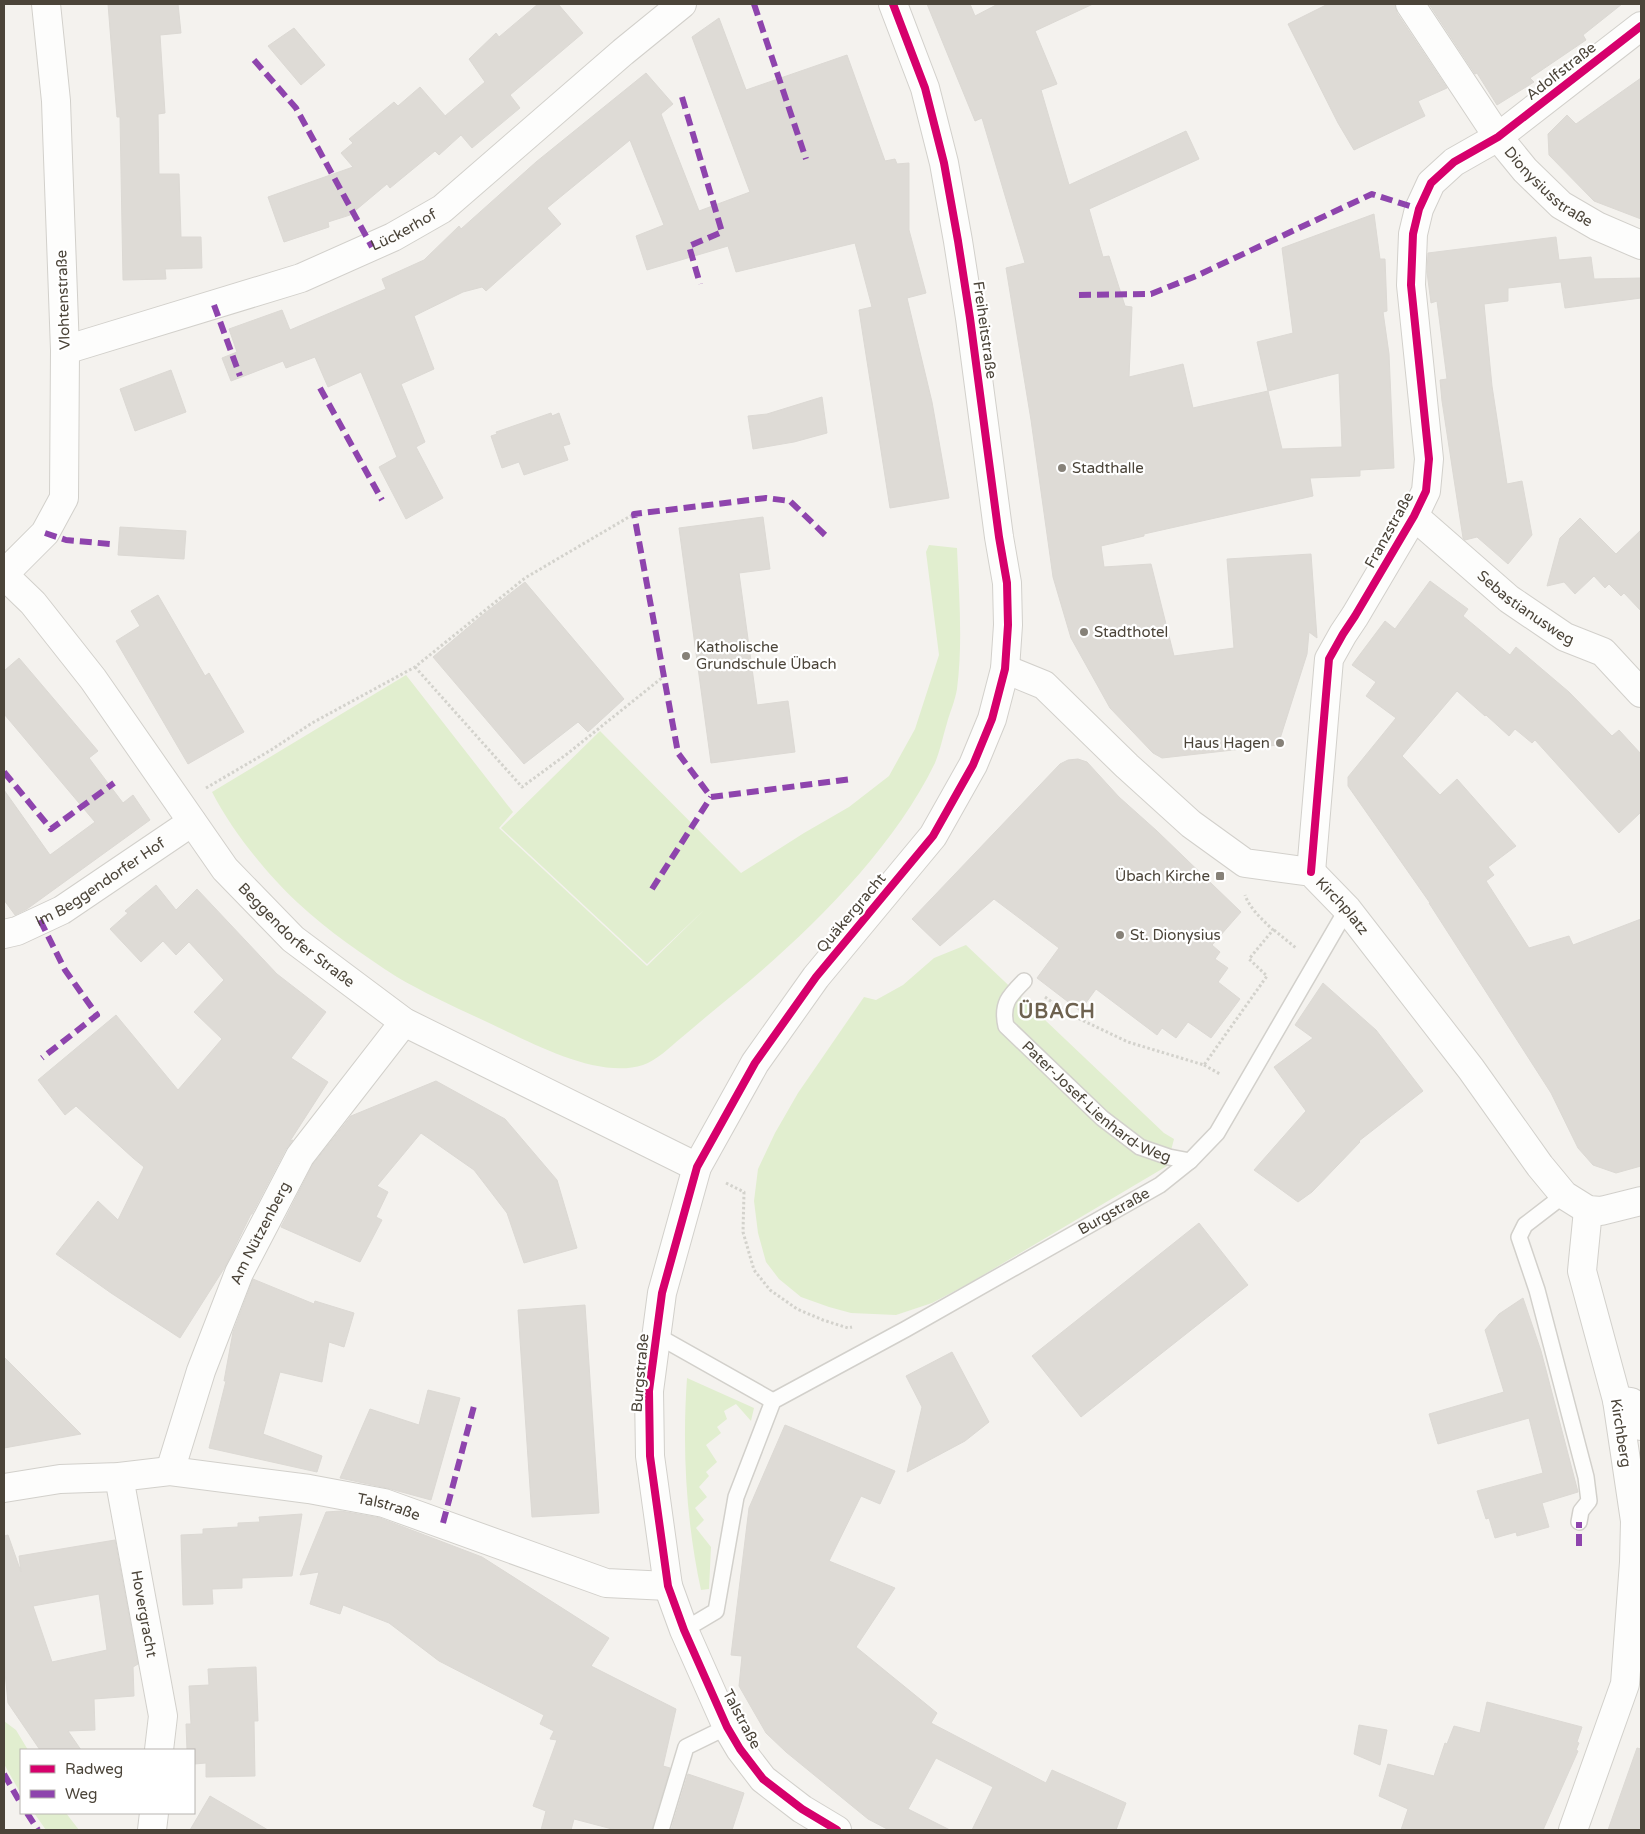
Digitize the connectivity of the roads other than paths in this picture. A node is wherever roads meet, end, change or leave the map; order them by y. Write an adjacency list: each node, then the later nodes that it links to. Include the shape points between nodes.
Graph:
1 (46, 4): 8 (street, Vlohtenstraße, via 56,101)
2 (682, 4): 8 (street, Lückerhof, via 442,209 399,234 301,278)
3 (893, 4): 11 (street, Freiheitstraße, via 925,88 944,163 958,241 1007,583)
4 (1410, 4): 6 (street, Dionysiusstraße)
5 (1641, 26): 6 (street, Adolfstraße)
6 (1498, 137): 7 (street, Dionysiusstraße, via 1525,170 1562,205 1597,226); 9 (street, Franzstraße, via 1454,162 1431,183 1419,208 1412,234 1410,285 1429,459 1426,492)
7 (1641, 246)
8 (65, 350): 10 (street, Vlohtenstraße, via 64,498 45,533)
9 (1414, 516): 12 (street, Sebastianusweg, via 1509,599 1565,637 1603,652); 14 (street, Franzstraße, via 1329,660)
10 (4, 575): 13 (street, Beggendorfer Straße, via 33,603 93,680)
11 (1006, 668): 14 (street, Kirchplatz, via 1044,685 1191,824 1245,863); 20 (street, Quäkergracht, via 992,719 973,765 933,836 816,977 755,1064)
12 (1641, 693)
13 (192, 822): 16 (street, Im Beggendorfer Hof, via 62,910); 18 (street, Beggendorfer Straße, via 225,869 293,939)
14 (1311, 872): 15 (street, Kirchplatz)
15 (1347, 909): 19 (lane, Burgstraße, via 1217,1133); 21 (street, Kirchplatz)
16 (4, 934)
17 (1024, 981): 19 (lane, Pater-Josef-Lienhard-Weg, via 1006,1003 1003,1013 1006,1026 1102,1118 1140,1147)
18 (404, 1022): 20 (street, Beggendorfer Straße); 28 (street, Am Nützenberg, via 300,1156 239,1273 201,1371)
19 (1190, 1161): 26 (lane, Burgstraße, via 1160,1185)
20 (697, 1167): 24 (street, Burgstraße, via 662,1293)
21 (1564, 1195): 23 (street, Kirchplatz); 31 (lane, via 1525,1225 1519,1237 1586,1477 1589,1501)
22 (1641, 1201): 23 (street, via 1611,1210)
23 (1588, 1210): 25 (street, Kirchberg, via 1582,1271)
24 (656, 1335): 26 (lane, Burgstraße); 32 (street, Burgstraße, via 649,1391 650,1456)
25 (1617, 1400): 27 (street, via 1631,1402); 40 (street, Kirchberg, via 1635,1522 1625,1684)
26 (773, 1401): 33 (lane, via 736,1497 716,1611)
27 (1641, 1426)
28 (170, 1471): 29 (street, Talstraße); 32 (street, Talstraße, via 309,1489 384,1503 606,1582)
29 (119, 1477): 30 (street, Talstraße, via 60,1479); 35 (street, Hovergracht, via 163,1716)
30 (4, 1488)
31 (1579, 1522)
32 (668, 1586): 33 (street, Talstraße)
33 (684, 1630): 34 (street, Talstraße)
34 (727, 1727): 38 (lane, via 686,1747); 39 (street, Talstraße, via 763,1779 802,1809)
35 (160, 1749)
36 (154, 1814): 37 (street)
37 (152, 1830)
38 (661, 1830)
39 (837, 1830)
40 (1573, 1830)

